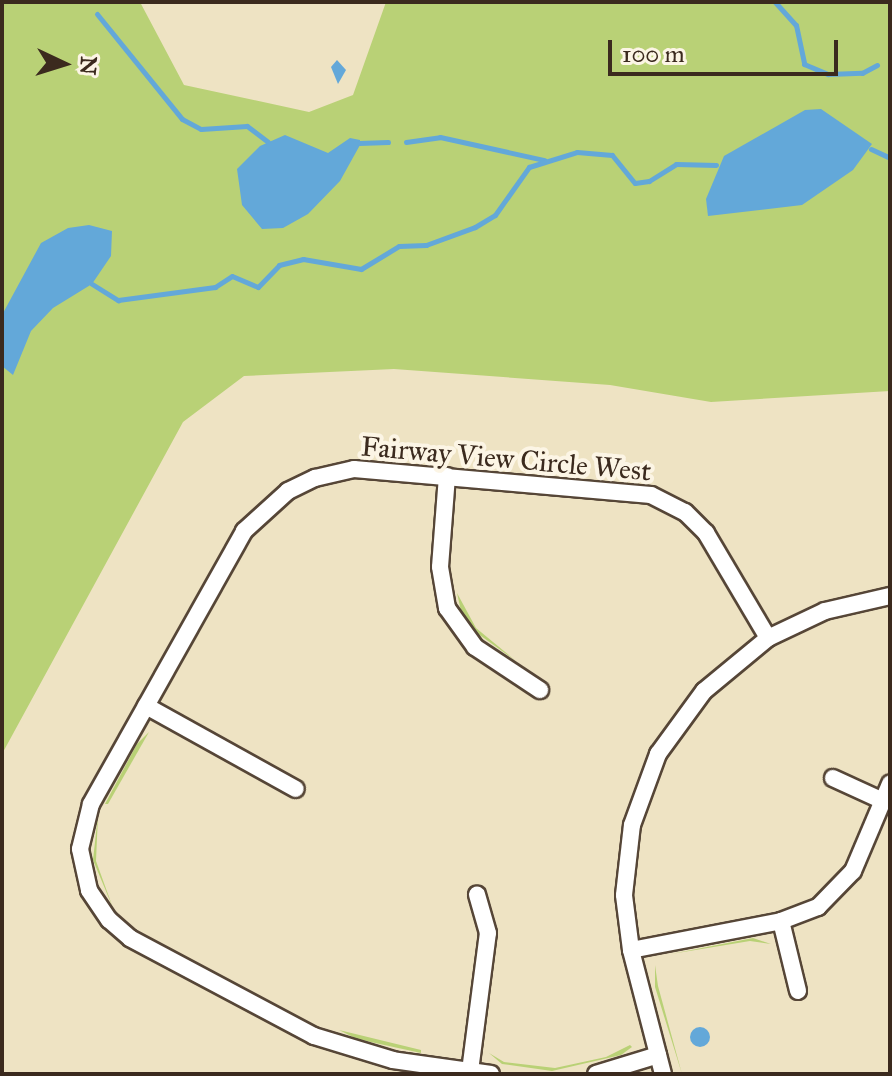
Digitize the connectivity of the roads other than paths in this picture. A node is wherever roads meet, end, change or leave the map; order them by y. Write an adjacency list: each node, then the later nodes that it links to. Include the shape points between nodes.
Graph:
1 (447, 476): 3 (street, Fairway View Circle West, via 629,492 666,501 711,538); 4 (street, via 440,567 447,608 475,647); 5 (street, Fairway View Circle West, via 354,469 315,478 271,503 239,540)
2 (890, 596): 3 (street, via 825,611)
3 (768, 638): 12 (street, via 704,691 658,754 632,825 625,865)
4 (540, 690)
5 (146, 706): 8 (street); 15 (street, Fairway View Circle West, via 83,827 86,881 109,920 144,946 328,1041 393,1060)
6 (833, 778): 9 (street)
7 (890, 784): 9 (street)
8 (296, 789)
9 (883, 801): 11 (street, via 846,882 818,907)
10 (477, 895): 15 (street, via 488,921 488,944)
11 (781, 921): 12 (street); 13 (street)
12 (631, 950): 14 (street)
13 (798, 991)
14 (658, 1055): 17 (street); 18 (street)
15 (470, 1071): 16 (street, Fairway View Circle West)
16 (491, 1074)
17 (596, 1074)
18 (663, 1074)

